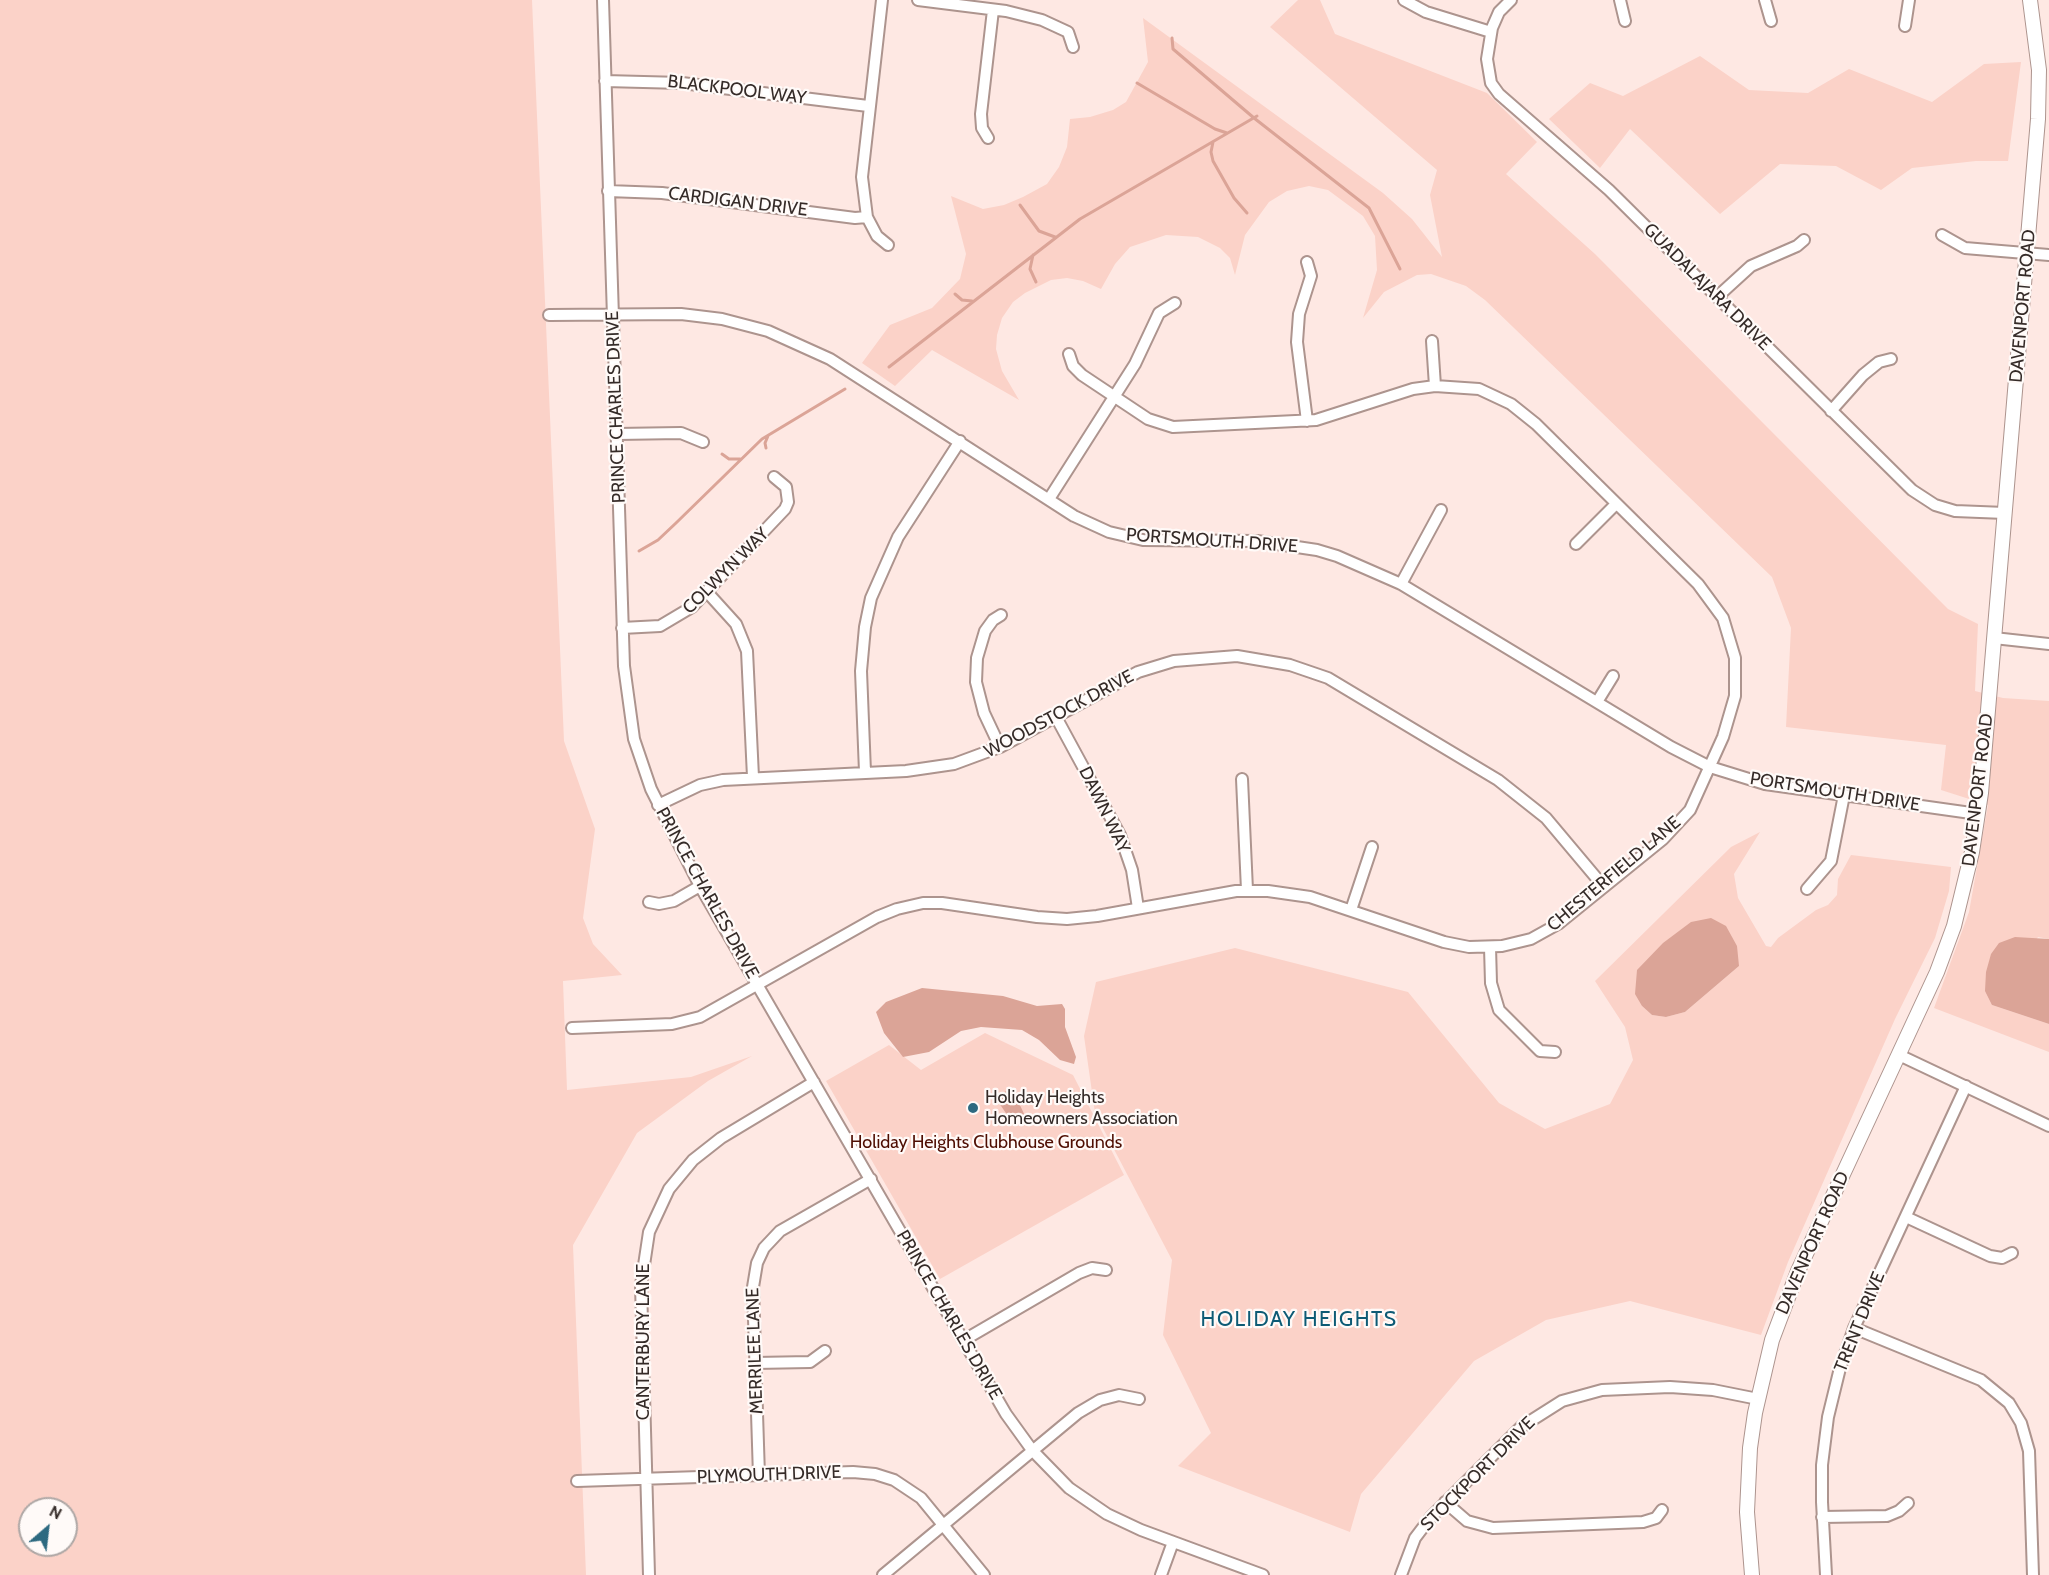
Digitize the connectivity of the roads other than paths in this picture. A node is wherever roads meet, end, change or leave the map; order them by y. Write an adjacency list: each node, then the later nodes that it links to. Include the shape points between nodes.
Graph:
1 (603, 0): 16 (street, PRINCE CHARLES DRIVE)
2 (882, 0): 17 (street)
3 (918, 0): 10 (street)
4 (1404, 0): 14 (street, via 1425,12)
5 (1511, 0): 14 (street, GUADALAJARA DRIVE, via 1499,12)
6 (1620, 0): 11 (street)
7 (1765, 0): 12 (street)
8 (1910, 0): 13 (street)
9 (2030, 0): 24 (street, DAVENPORT ROAD, via 2039,82)
10 (993, 10): 15 (street, via 1052,23 1068,32); 18 (street, via 981,114)
11 (1625, 21)
12 (1771, 21)
13 (1905, 26)
14 (1491, 32): 27 (street, GUADALAJARA DRIVE, via 1487,66 1491,83 1500,94 1609,190)
15 (1073, 47)
16 (605, 81): 17 (street, BLACKPOOL WAY, via 675,82); 19 (street, PRINCE CHARLES DRIVE)
17 (868, 106): 20 (street, via 862,165)
18 (988, 138)
19 (608, 191): 20 (street, CARDIGAN DRIVE, via 662,193); 29 (street, PRINCE CHARLES DRIVE)
20 (867, 217): 23 (street, via 877,236)
21 (1942, 235): 24 (street, via 1965,248)
22 (1804, 240): 27 (street, via 1751,266)
23 (888, 244)
24 (2027, 253): 25 (street); 45 (street, DAVENPORT ROAD)
25 (2049, 255)
26 (1308, 262): 37 (street, via 1311,276 1299,314 1297,342)
27 (1717, 297): 36 (street, GUADALAJARA DRIVE)
28 (1175, 303): 35 (street, via 1159,313 1135,364)
29 (613, 313): 30 (street, PORTSMOUTH DRIVE); 38 (street, PRINCE CHARLES DRIVE); 39 (street, PORTSMOUTH DRIVE, via 700,316 768,330 830,358)
30 (549, 315)
31 (1432, 341): 34 (street)
32 (1069, 354): 35 (street, CHESTERFIELD LANE, via 1077,370)
33 (1891, 359): 36 (street, via 1879,362 1863,375)
34 (1435, 386): 37 (street, CHESTERFIELD LANE); 43 (street, CHESTERFIELD LANE, via 1479,390 1512,404)
35 (1113, 396): 37 (street, CHESTERFIELD LANE, via 1167,426); 42 (street)
36 (1831, 411): 45 (street, GUADALAJARA DRIVE, via 1912,490 1935,505 1955,511)
37 (1307, 421)
38 (616, 434): 40 (street, via 688,434); 50 (street, PRINCE CHARLES DRIVE)
39 (960, 441): 42 (street, PORTSMOUTH DRIVE); 58 (street, via 898,537 872,598 861,671)
40 (703, 442)
41 (774, 477): 48 (street, COLWYN WAY, via 786,487 785,509)
42 (1049, 499): 47 (street, PORTSMOUTH DRIVE, via 1091,525 1127,538 1241,540 1296,546 1337,556)
43 (1616, 504): 46 (street); 57 (street, CHESTERFIELD LANE, via 1706,592 1729,631 1735,658 1735,696 1724,737)
44 (1442, 510): 47 (street)
45 (2005, 513): 51 (street, DAVENPORT ROAD)
46 (1576, 544)
47 (1401, 584): 54 (street, PORTSMOUTH DRIVE)
48 (707, 592): 50 (street, COLWYN WAY, via 670,622 650,628); 59 (street, via 736,624 747,651)
49 (1001, 615): 56 (street, via 986,631 976,674 980,702)
50 (622, 628): 62 (street, PRINCE CHARLES DRIVE, via 632,730)
51 (1994, 638): 52 (street); 63 (street, DAVENPORT ROAD)
52 (2049, 644)
53 (1613, 676): 54 (street)
54 (1597, 702): 57 (street, PORTSMOUTH DRIVE)
55 (1056, 717): 56 (street, WOODSTOCK DRIVE); 66 (street, WOODSTOCK DRIVE, via 1121,679 1174,661 1237,656 1290,665 1344,687 1514,791 1552,824); 70 (street, DAWN WAY, via 1120,835)
56 (1000, 747): 58 (street, WOODSTOCK DRIVE, via 942,767)
57 (1710, 767): 61 (street, PORTSMOUTH DRIVE, via 1765,784); 66 (street, CHESTERFIELD LANE, via 1694,802 1678,824)
58 (865, 772): 59 (street, WOODSTOCK DRIVE)
59 (753, 777): 62 (street, WOODSTOCK DRIVE, via 710,782)
60 (1242, 779): 68 (street)
61 (1844, 795): 63 (street, PORTSMOUTH DRIVE); 67 (street, via 1832,861)
62 (658, 805): 65 (street, PRINCE CHARLES DRIVE)
63 (1978, 814): 76 (street, DAVENPORT ROAD, via 1951,934)
64 (1372, 847): 71 (street)
65 (700, 886): 69 (street, via 674,902); 73 (street, PRINCE CHARLES DRIVE)
66 (1604, 887): 72 (street, CHESTERFIELD LANE, via 1544,933)
67 (1807, 889)
68 (1247, 890): 70 (street, CHESTERFIELD LANE); 71 (street, CHESTERFIELD LANE, via 1299,895)
69 (649, 902)
70 (1138, 908): 73 (street, CHESTERFIELD LANE, via 1067,918 942,903 913,905 877,917)
71 (1351, 910): 72 (street, CHESTERFIELD LANE, via 1444,942)
72 (1490, 947): 75 (street, via 1491,983 1499,1010 1540,1051)
73 (759, 985): 74 (street, CHESTERFIELD LANE, via 715,1011 680,1023); 77 (street, PRINCE CHARLES DRIVE)
74 (572, 1028)
75 (1555, 1052)
76 (1899, 1055): 78 (street); 89 (street, DAVENPORT ROAD, via 1790,1289 1772,1340)
77 (814, 1082): 80 (street, PRINCE CHARLES DRIVE); 92 (street, CANTERBURY LANE, via 703,1151 676,1179 653,1220 645,1245 641,1285)
78 (1966, 1086): 79 (street); 81 (street, TRENT DRIVE)
79 (2049, 1126)
80 (870, 1179): 85 (street, PRINCE CHARLES DRIVE); 87 (street, MERRILEE LANE, via 788,1226 764,1248 753,1280)
81 (1906, 1216): 82 (street, via 1990,1256 2002,1258); 84 (street, TRENT DRIVE)
82 (2012, 1253)
83 (1106, 1270): 85 (street, via 1092,1268 1079,1273)
84 (1854, 1328): 97 (street, TRENT DRIVE, via 1826,1429); 108 (street, via 1982,1380 2009,1404 2021,1423 2029,1451)
85 (964, 1340): 90 (street, PRINCE CHARLES DRIVE)
86 (825, 1351): 87 (street, via 810,1362)
87 (755, 1363): 91 (street, MERRILEE LANE)
88 (1139, 1399): 90 (street, via 1126,1394 1100,1400)
89 (1758, 1399): 94 (street, STOCKPORT DRIVE, via 1684,1387 1602,1390 1573,1397 1521,1427); 106 (street, DAVENPORT ROAD, via 1747,1486)
90 (1032, 1450): 98 (street); 99 (street, PRINCE CHARLES DRIVE, via 1086,1500 1131,1526)
91 (759, 1476): 92 (street, PLYMOUTH DRIVE); 98 (street, PLYMOUTH DRIVE, via 853,1472 884,1477 913,1491)
92 (646, 1479): 93 (street, PLYMOUTH DRIVE); 100 (street, CANTERBURY LANE)
93 (577, 1481)
94 (1445, 1502): 96 (street, via 1467,1521 1493,1528 1643,1522 1656,1518); 105 (street, STOCKPORT DRIVE, via 1419,1531)
95 (1908, 1503): 97 (street, via 1887,1515)
96 (1662, 1510)
97 (1822, 1517): 107 (street, TRENT DRIVE)
98 (942, 1524): 101 (street); 102 (street, PLYMOUTH DRIVE)
99 (1173, 1542): 103 (street); 104 (street, PRINCE CHARLES DRIVE)
100 (649, 1575)
101 (884, 1575)
102 (984, 1575)
103 (1161, 1575)
104 (1263, 1575)
105 (1401, 1575)
106 (1752, 1575)
107 (1826, 1575)
108 (2033, 1575)

